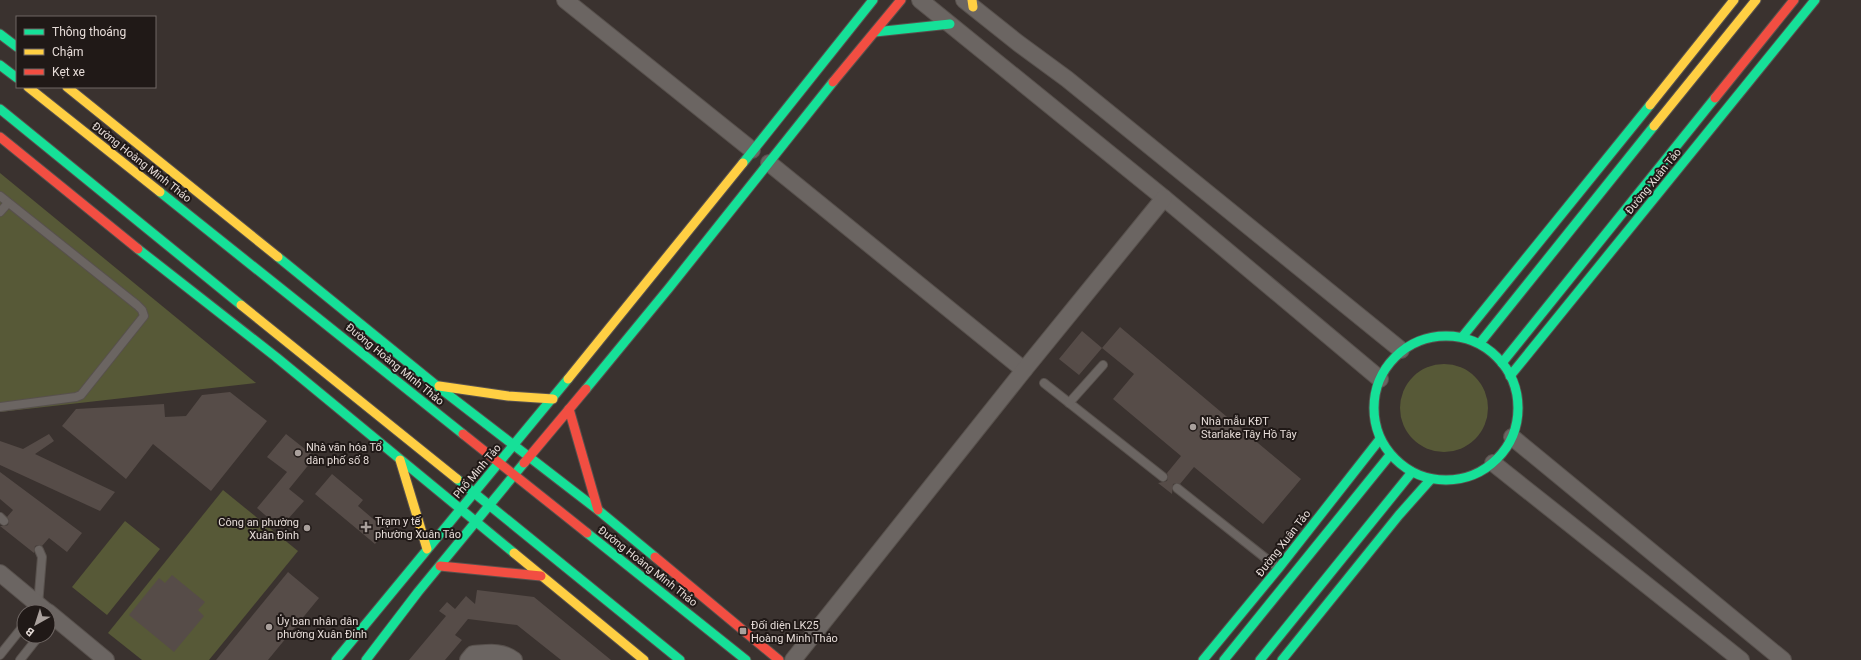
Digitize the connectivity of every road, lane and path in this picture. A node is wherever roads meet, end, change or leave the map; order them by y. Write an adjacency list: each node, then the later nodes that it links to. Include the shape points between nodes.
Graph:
1 (565, 0): 22 (street)
2 (873, 0): 11 (main road, Phố Minh Tảo)
3 (901, 0): 13 (main road)
4 (920, 0): 12 (street)
5 (1734, 0): 28 (main road)
6 (1756, 0): 30 (main road)
7 (1794, 0): 33 (main road, Đường Xuân Tảo)
8 (1814, 0): 36 (main road, Đường Xuân Tảo)
9 (970, 2): 31 (street)
10 (858, 6): 11 (main road)
11 (860, 16): 22 (main road, Phố Minh Tảo)
12 (950, 24): 13 (main road); 25 (street)
13 (875, 32): 23 (main road)
14 (0, 34): 15 (main road)
15 (16, 46)
16 (0, 65): 17 (main road)
17 (16, 77)
18 (29, 88): 39 (main road, Đường Hoàng Minh Thảo)
19 (68, 88): 39 (main road, Đường Hoàng Minh Thảo)
20 (0, 109): 29 (main road)
21 (0, 136): 32 (main road, via 195,295)
22 (752, 150): 40 (main road, Phố Minh Tảo)
23 (769, 163): 35 (street); 43 (main road)
24 (0, 196): 26 (lane)
25 (1164, 198): 35 (street); 37 (street)
26 (8, 203): 27 (lane); 42 (lane, via 137,304 144,316 81,395)
27 (0, 212)
28 (1463, 336): 30 (main road); 31 (main road, via 1447,335 1423,339)
29 (288, 342): 32 (main road); 56 (main road)
30 (1480, 343): 33 (main road)
31 (1401, 350): 37 (main road, via 1385,368)
32 (276, 357): 49 (main road)
33 (1502, 363): 36 (main road)
34 (1102, 365): 41 (lane)
35 (1024, 370): 82 (street)
36 (1510, 376): 44 (main road, via 1518,401 1517,421)
37 (1380, 379): 45 (main road, via 1375,391 1374,415)
38 (1044, 383): 41 (lane)
39 (431, 394): 40 (main road); 46 (main road, Đường Hoàng Minh Thảo); 52 (main road, Đường Hoàng Minh Thảo)
40 (553, 399): 46 (main road, Phố Minh Tảo)
41 (1069, 403): 53 (lane)
42 (0, 407)
43 (569, 409): 48 (main road); 57 (main road)
44 (1512, 437): 50 (main road, via 1500,457); 88 (street)
45 (1380, 439): 47 (main road); 63 (main road, Đường Xuân Tảo)
46 (514, 445): 48 (main road, Đường Hoàng Minh Thảo); 60 (main road, Phố Minh Tảo)
47 (1390, 455): 51 (main road); 84 (main road)
48 (529, 458): 52 (main road); 57 (main road, Đường Hoàng Minh Thảo)
49 (400, 460): 58 (main road); 60 (main road)
50 (1493, 463): 54 (main road, via 1467,478 1449,481); 87 (street)
51 (1412, 472): 54 (main road); 85 (main road)
52 (514, 476): 56 (main road); 67 (main road, Đường Hoàng Minh Thảo)
53 (1163, 477)
54 (1431, 479): 86 (main road)
55 (1177, 488): 63 (lane)
56 (490, 505): 58 (main road); 62 (main road)
57 (598, 510): 67 (main road, Đường Hoàng Minh Thảo)
58 (476, 523): 61 (main road); 62 (main road)
59 (39, 550): 66 (lane, via 42,557)
60 (427, 550): 75 (main road, Phố Minh Tảo)
61 (440, 566): 62 (main road); 72 (main road)
62 (548, 567): 78 (main road); 79 (main road)
63 (1278, 569): 83 (main road, Đường Xuân Tảo)
64 (0, 573): 65 (street)
65 (34, 604)
66 (44, 604)
67 (694, 604): 80 (main road, Đường Hoàng Minh Thảo); 81 (main road, Đường Hoàng Minh Thảo)
68 (56, 622): 74 (street)
69 (16, 635): 71 (lane)
70 (33, 644): 73 (lane)
71 (0, 655)
72 (369, 659)
73 (20, 660)
74 (106, 660)
75 (336, 660)
76 (468, 660): 77 (street, via 473,654 494,652 510,656)
77 (514, 660)
78 (644, 660)
79 (680, 660)
80 (746, 660)
81 (779, 660)
82 (793, 660)
83 (1203, 660)
84 (1224, 660)
85 (1260, 660)
86 (1282, 660)
87 (1741, 660)
88 (1783, 660)

